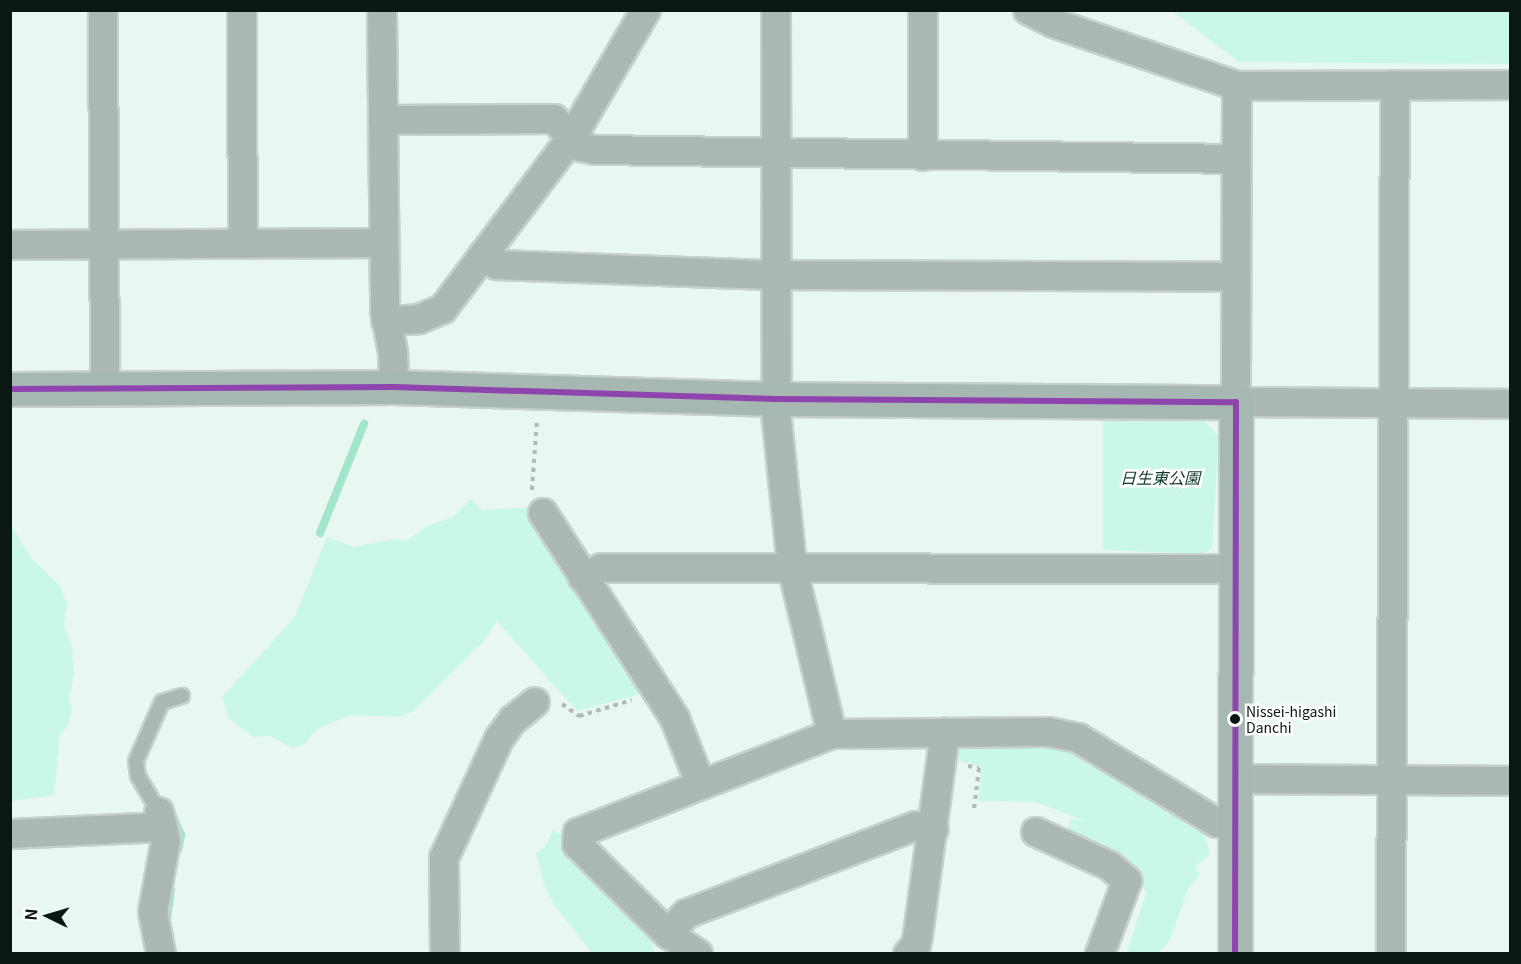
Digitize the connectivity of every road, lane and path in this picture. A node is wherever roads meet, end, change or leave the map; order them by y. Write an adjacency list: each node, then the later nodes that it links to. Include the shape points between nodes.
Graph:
1 (103, 10): 17 (street)
2 (242, 10): 18 (street)
3 (381, 10): 11 (street)
4 (646, 10): 12 (street)
5 (776, 10): 13 (street)
6 (923, 10): 14 (street)
7 (1028, 10): 10 (street)
8 (1395, 85): 9 (street); 10 (street); 29 (street)
9 (1510, 85)
10 (1237, 86): 15 (street)
11 (383, 120): 12 (street, via 554,119); 16 (street)
12 (572, 137): 13 (street, via 581,147 595,150); 20 (street)
13 (775, 156): 14 (street); 21 (street)
14 (923, 156): 15 (street)
15 (1236, 159): 22 (street)
16 (384, 243): 18 (street); 23 (street)
17 (103, 244): 18 (street); 19 (street); 25 (street)
18 (243, 244)
19 (10, 245)
20 (483, 256): 21 (street, via 497,265); 23 (street, via 436,314)
21 (776, 274): 22 (street); 27 (street)
22 (1236, 277): 28 (street)
23 (386, 321): 24 (street, via 393,352)
24 (394, 387): 25 (street); 27 (street)
25 (105, 388): 26 (street)
26 (10, 389)
27 (776, 399): 28 (street); 33 (street)
28 (1236, 402): 29 (street); 34 (street)
29 (1392, 404): 30 (street); 44 (street)
30 (1510, 404)
31 (538, 410): 32 (path)
32 (537, 503): 35 (street)
33 (792, 566): 34 (street); 35 (street, via 603,568); 41 (street)
34 (1237, 569): 43 (street)
35 (583, 578): 46 (street, via 675,719)
36 (182, 696): 48 (lane, via 162,702 136,761 138,776)
37 (644, 697): 39 (path, via 579,716)
38 (535, 702): 55 (street, via 513,720 499,739 444,858)
39 (573, 713)
40 (945, 733): 41 (street); 49 (street, via 1048,732 1078,738 1217,823); 50 (street)
41 (832, 734): 46 (street)
42 (972, 767): 47 (path, via 979,768)
43 (1236, 779): 44 (street); 49 (street)
44 (1392, 780): 45 (street); 60 (street)
45 (1510, 781)
46 (701, 785): 53 (street, via 578,833 578,844)
47 (974, 809)
48 (161, 819): 52 (street); 54 (street, via 166,840 153,912)
49 (1236, 824): 59 (street)
50 (934, 829): 53 (street, via 915,826 686,914); 57 (street, via 916,945)
51 (1036, 832): 58 (street, via 1110,866 1127,881)
52 (10, 834)
53 (668, 934): 56 (street)
54 (161, 954)
55 (445, 954)
56 (698, 954)
57 (908, 954)
58 (1100, 954)
59 (1235, 954)
60 (1391, 954)

